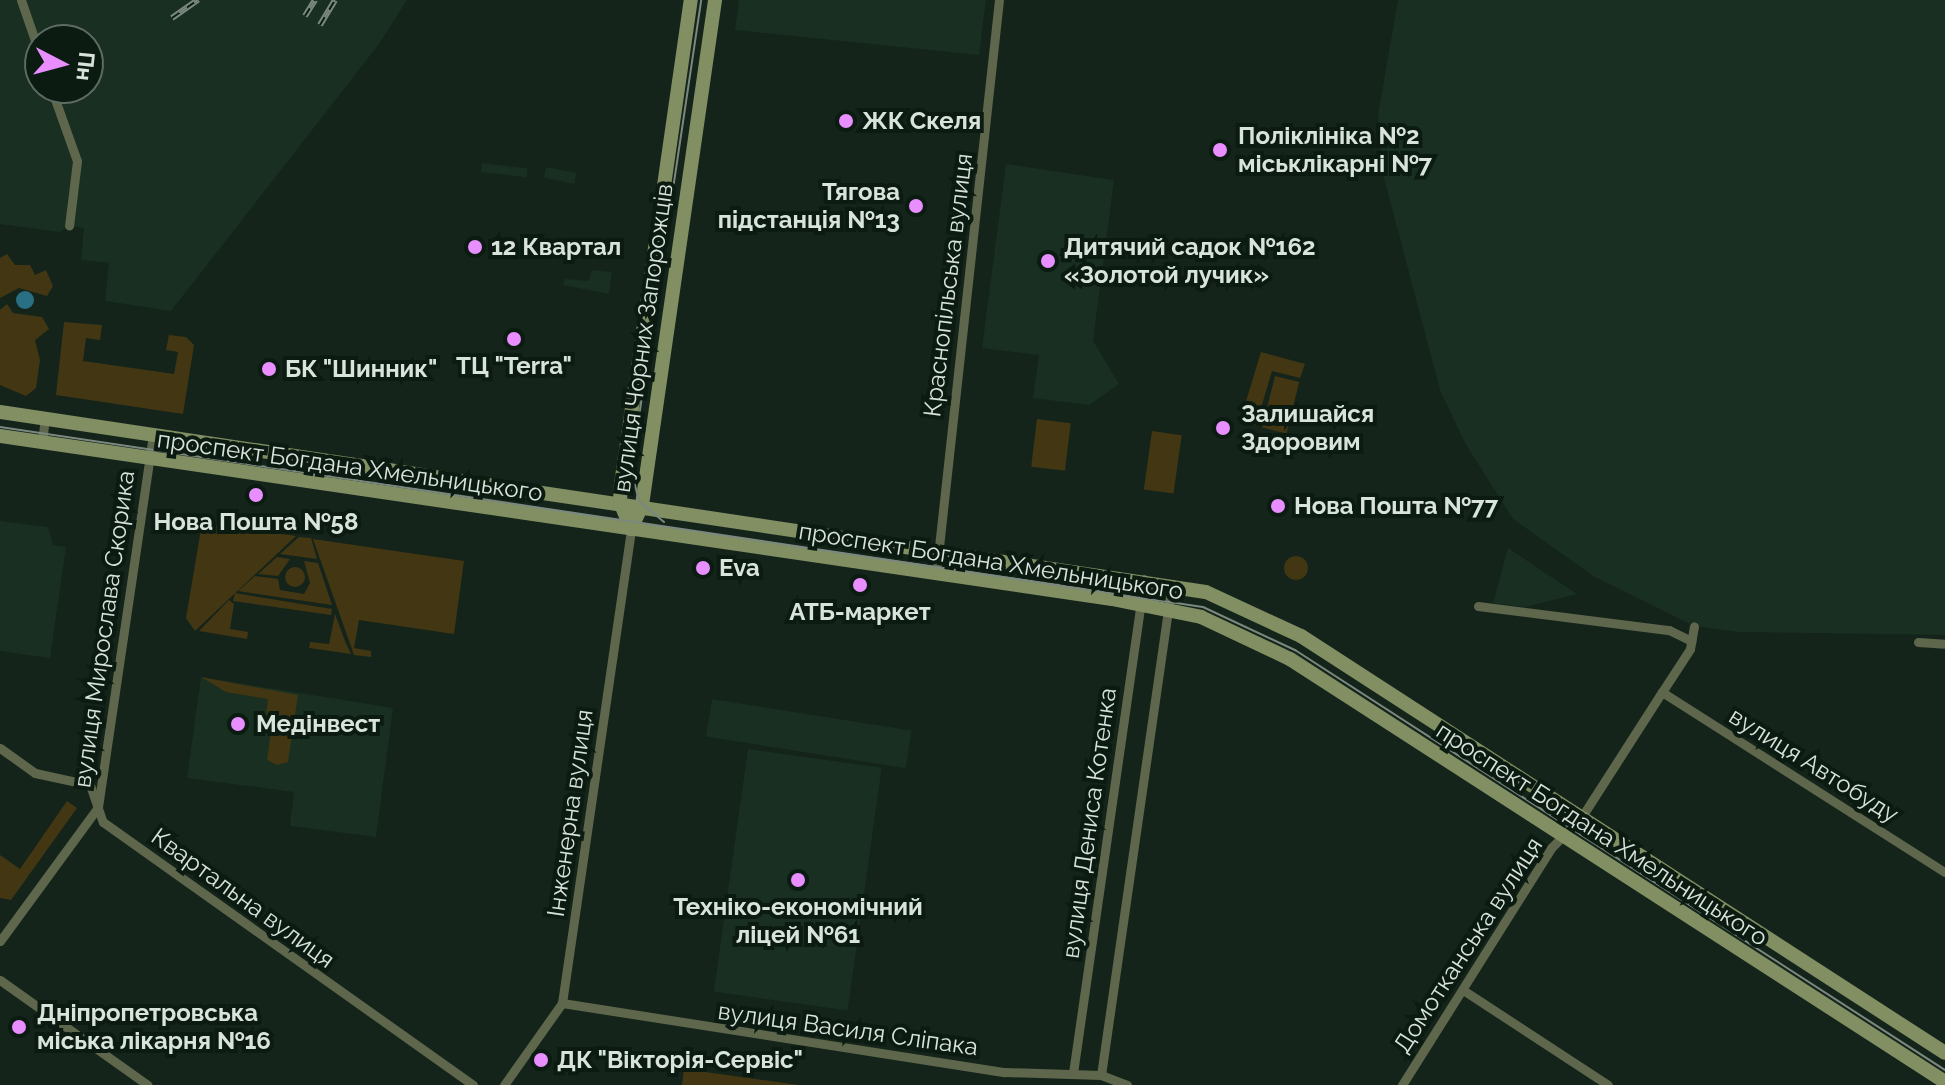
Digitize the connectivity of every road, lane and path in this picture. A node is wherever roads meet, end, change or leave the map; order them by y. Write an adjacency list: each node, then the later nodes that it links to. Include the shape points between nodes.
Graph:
1 (21, 0): 5 (street)
2 (691, 0): 8 (main road, вулиця Чорних Запорожців)
3 (715, 0): 9 (main road, вулиця Чорних Запорожців)
4 (999, 0): 21 (street, Краснопільська вулиця)
5 (29, 24)
6 (57, 104): 7 (street, via 77,161)
7 (69, 226)
8 (640, 349): 9 (main road); 18 (main road, вулиця Чорних Запорожців)
9 (662, 352): 19 (main road, вулиця Чорних Запорожців)
10 (0, 412): 11 (main road, проспект Богдана Хмельницького)
11 (45, 419): 12 (main road, проспект Богдана Хмельницького); 14 (street)
12 (153, 435): 15 (street, вулиця Мирослава Скорика); 16 (main road, проспект Богдана Хмельницького)
13 (0, 436): 14 (main road, проспект Богдана Хмельницького)
14 (42, 442): 15 (main road, проспект Богдана Хмельницького)
15 (150, 458): 17 (main road, проспект Богдана Хмельницького); 34 (street, вулиця Мирослава Скорика)
16 (431, 475): 17 (main road); 18 (main road, проспект Богдана Хмельницького)
17 (428, 499): 20 (main road, проспект Богдана Хмельницького)
18 (620, 502): 19 (main road, проспект Богдана Хмельницького); 20 (main road, вулиця Чорних Запорожців)
19 (642, 505): 20 (main road, вулиця Чорних Запорожців); 21 (main road, проспект Богдана Хмельницького)
20 (631, 529): 22 (main road, проспект Богдана Хмельницького); 41 (street, Інженерна вулиця)
21 (939, 549): 22 (street, Краснопільська вулиця); 23 (main road, проспект Богдана Хмельницького)
22 (936, 574): 25 (main road, проспект Богдана Хмельницького)
23 (1144, 579): 24 (main road, проспект Богдана Хмельницького); 25 (street, вулиця Дениса Котенка)
24 (1172, 584): 27 (street, вулиця Дениса Котенка); 35 (main road, проспект Богдана Хмельницького, via 1220,597 1278,623)
25 (1140, 604): 27 (main road, проспект Богдана Хмельницького); 44 (street, вулиця Дениса Котенка)
26 (1478, 606): 29 (street, via 1669,630)
27 (1168, 609): 36 (main road, проспект Богдана Хмельницького, via 1221,624 1268,646); 45 (street, вулиця Дениса Котенка)
28 (1694, 626): 29 (street, Домотканська вулиця)
29 (1692, 641): 32 (street, Домотканська вулиця)
30 (1918, 642): 31 (street)
31 (1945, 644)
32 (1662, 692): 35 (street, Домотканська вулиця); 37 (street, вулиця Автобуду)
33 (0, 748): 34 (street, Квартальна вулиця, via 35,773 90,785)
34 (98, 807): 38 (street, вулиця Мирослава Скорика); 48 (street, Квартальна вулиця, via 103,822)
35 (1581, 818): 36 (street, Домотканська вулиця); 42 (main road, проспект Богдана Хмельницького)
36 (1564, 835): 40 (street, Домотканська вулиця); 46 (main road, проспект Богдана Хмельницького)
37 (1945, 872)
38 (0, 941)
39 (0, 980): 47 (street)
40 (1463, 990): 52 (street, Домотканська вулиця); 53 (street)
41 (562, 1003): 43 (street, вулиця Василя Сліпака); 49 (street, Інженерна вулиця)
42 (1945, 1053)
43 (1005, 1072): 44 (street, вулиця Василя Сліпака); 50 (street)
44 (1073, 1073): 45 (street, вулиця Василя Сліпака)
45 (1101, 1075): 51 (street, вулиця Василя Сліпака)
46 (1940, 1077)
47 (148, 1085)
48 (473, 1085)
49 (504, 1085)
50 (1003, 1085)
51 (1127, 1085)
52 (1402, 1085)
53 (1608, 1085)

